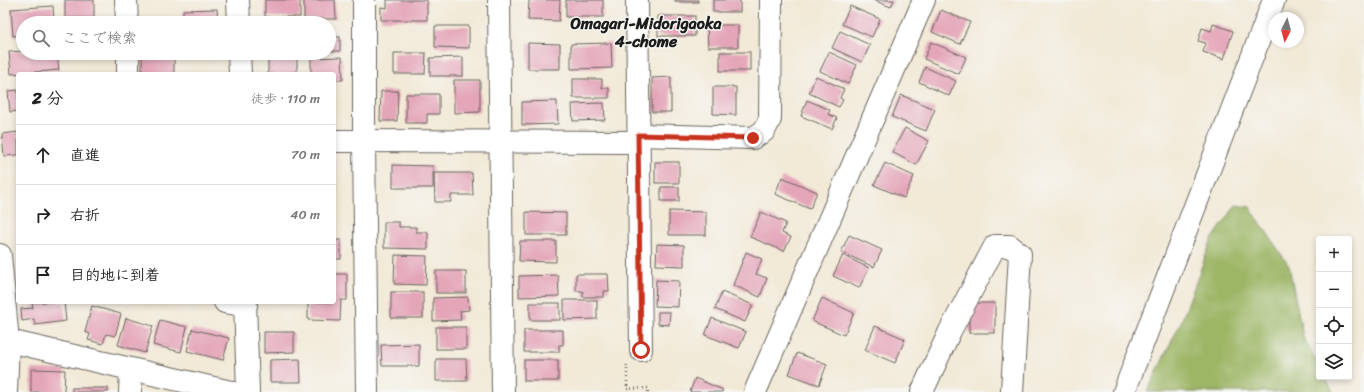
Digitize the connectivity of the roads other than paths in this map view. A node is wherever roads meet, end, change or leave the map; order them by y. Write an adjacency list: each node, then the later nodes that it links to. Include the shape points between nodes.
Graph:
1 (126, 0): 9 (street)
2 (238, 0): 10 (street)
3 (364, 0): 18 (street)
4 (499, 0): 16 (street)
5 (637, 0): 15 (street)
6 (771, 0): 15 (street, via 770,119 764,131 753,138)
7 (924, 0): 30 (street)
8 (1274, 0): 33 (street)
9 (127, 16)
10 (239, 16)
11 (128, 60): 13 (street)
12 (239, 60): 14 (street)
13 (128, 72)
14 (240, 72)
15 (638, 138): 16 (street); 22 (street)
16 (500, 140): 18 (street); 29 (street)
17 (336, 141): 18 (street)
18 (364, 141): 28 (street)
19 (0, 255): 21 (street)
20 (239, 304): 27 (street)
21 (4, 340): 23 (street); 24 (street)
22 (641, 350)
23 (131, 370): 25 (street); 26 (street)
24 (6, 392)
25 (130, 392)
26 (230, 392)
27 (248, 392)
28 (367, 392)
29 (503, 392)
30 (755, 392)
31 (922, 392): 32 (street, via 950,331 995,246 1010,246 1020,254)
32 (1012, 392)
33 (1124, 392)

